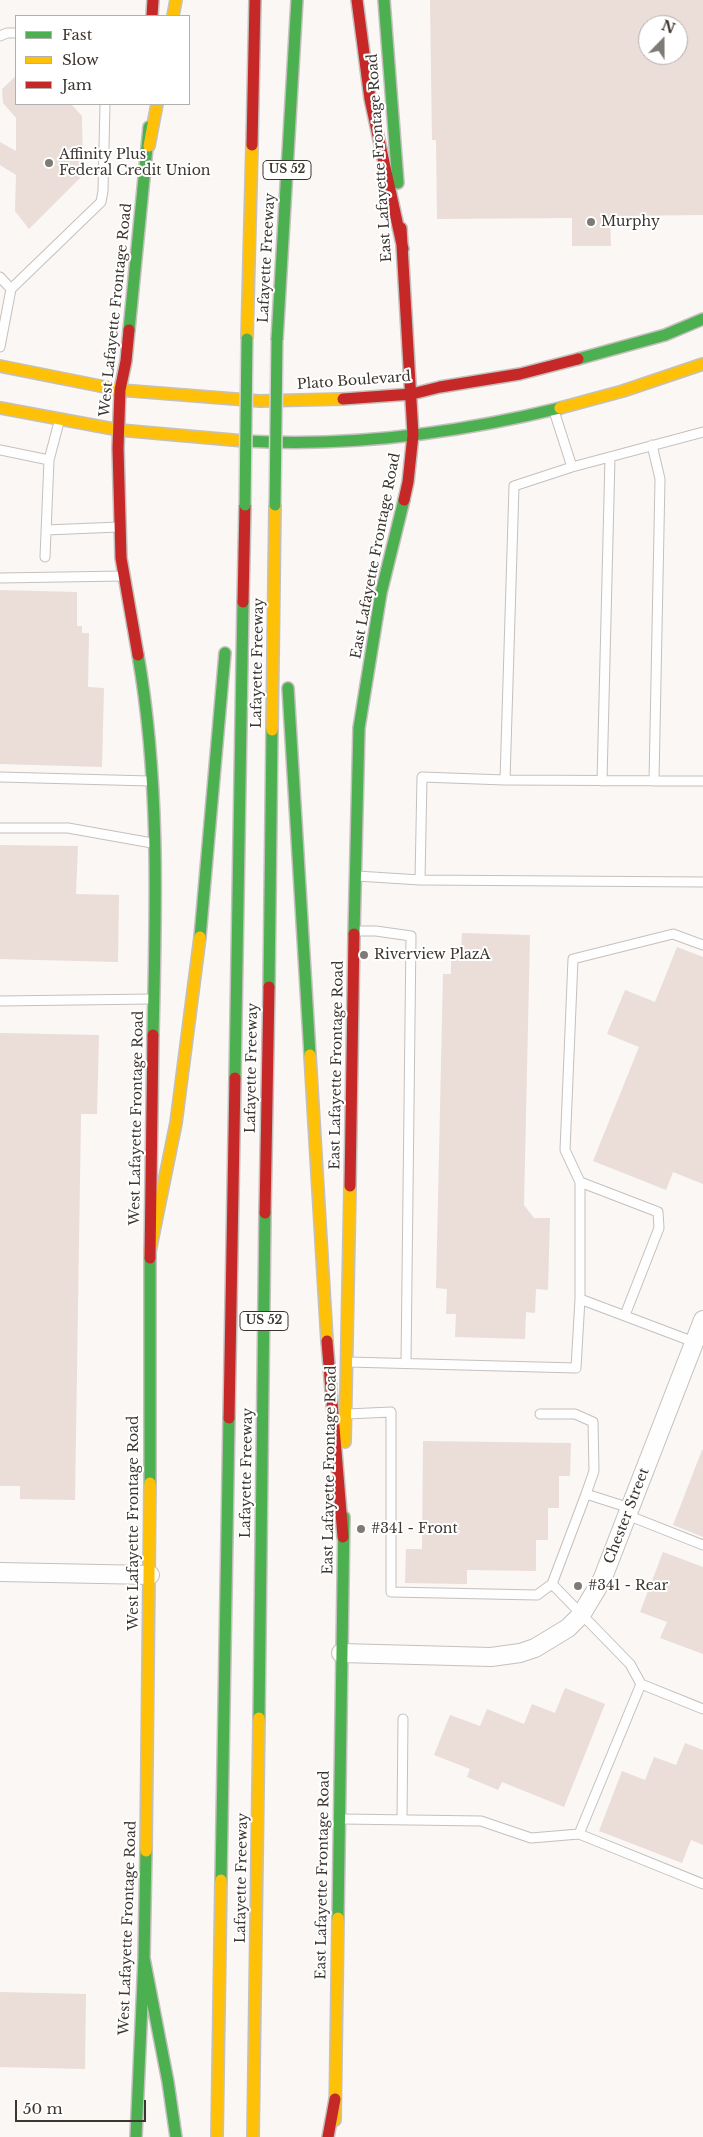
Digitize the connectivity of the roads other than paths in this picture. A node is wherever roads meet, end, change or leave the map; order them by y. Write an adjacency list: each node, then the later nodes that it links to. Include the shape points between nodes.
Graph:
1 (153, 0): 7 (main road)
2 (176, 0): 8 (main road)
3 (255, 0): 35 (main road, Lafayette Freeway / US 52, bridge)
4 (297, 0): 36 (main road, Lafayette Freeway / US 52, bridge, via 277,340)
5 (357, 0): 15 (main road, via 370,99)
6 (384, 0): 15 (main road, East Lafayette Frontage Road)
7 (152, 15)
8 (173, 15)
9 (15, 33): 10 (lane)
10 (0, 36)
11 (105, 105): 17 (lane, via 101,202)
12 (150, 105): 14 (main road, West Lafayette Frontage Road)
13 (156, 105): 14 (main road)
14 (148, 146): 22 (main road, West Lafayette Frontage Road, via 126,361)
15 (403, 249): 23 (main road, East Lafayette Frontage Road)
16 (0, 277): 17 (lane)
17 (11, 289): 19 (lane)
18 (703, 319): 23 (main road, Plato Boulevard, via 665,335 549,367)
19 (0, 347)
20 (703, 364): 25 (main road, via 586,403)
21 (0, 366): 22 (main road, Plato Boulevard)
22 (120, 390): 23 (main road, Plato Boulevard, via 260,401); 27 (main road, West Lafayette Frontage Road)
23 (412, 394): 29 (main road, East Lafayette Frontage Road)
24 (0, 408): 26 (main road)
25 (554, 410): 29 (main road); 34 (lane)
26 (60, 420): 27 (main road); 33 (lane)
27 (118, 430): 29 (main road, via 294,443); 37 (main road, West Lafayette Frontage Road)
28 (703, 432): 30 (lane)
29 (413, 435): 54 (main road, East Lafayette Frontage Road, via 408,482 381,593 359,728)
30 (652, 445): 32 (lane); 50 (lane, via 660,479)
31 (0, 450): 33 (lane)
32 (610, 457): 34 (lane); 49 (lane)
33 (49, 460): 38 (lane)
34 (572, 467): 47 (lane, via 514,486)
35 (244, 525): 42 (main road); 92 (main road, Lafayette Freeway / US 52)
36 (274, 525): 44 (main road); 93 (main road, Lafayette Freeway / US 52)
37 (120, 527): 38 (lane); 40 (main road, West Lafayette Frontage Road)
38 (46, 530): 39 (lane)
39 (45, 557)
40 (124, 576): 41 (lane); 48 (main road, West Lafayette Frontage Road, via 145,694)
41 (0, 578)
42 (232, 607)
43 (227, 640): 62 (main road, via 200,941 176,1123)
44 (285, 652)
45 (287, 681): 67 (main road)
46 (0, 777): 48 (lane)
47 (505, 780): 49 (lane); 55 (lane, via 422,777)
48 (152, 781): 53 (main road, West Lafayette Frontage Road)
49 (602, 781): 50 (lane)
50 (654, 781): 51 (lane)
51 (703, 782)
52 (0, 828): 53 (lane, via 68,828)
53 (155, 844): 59 (main road, West Lafayette Frontage Road)
54 (354, 876): 55 (lane); 57 (main road, East Lafayette Frontage Road)
55 (420, 880): 56 (lane)
56 (703, 882)
57 (354, 931): 68 (main road, East Lafayette Frontage Road); 69 (lane, via 411,936)
58 (703, 945): 61 (lane, via 673,934 573,959 565,1150)
59 (154, 999): 60 (lane); 62 (main road, West Lafayette Frontage Road)
60 (0, 1000)
61 (580, 1182): 63 (lane); 64 (lane, via 658,1212 659,1228)
62 (150, 1251): 77 (main road, West Lafayette Frontage Road)
63 (580, 1298): 64 (lane); 69 (lane, via 576,1368)
64 (625, 1316): 66 (lane)
65 (703, 1320): 66 (street, Chester Street)
66 (696, 1348): 73 (street, Chester Street)
67 (328, 1362): 68 (lane); 74 (main road)
68 (347, 1362): 69 (lane); 70 (main road, East Lafayette Frontage Road)
69 (406, 1363)
70 (346, 1414): 74 (main road, East Lafayette Frontage Road); 78 (lane, via 392,1412 391,1592 537,1595)
71 (540, 1414): 72 (lane, via 575,1414 593,1422 594,1471)
72 (586, 1494): 73 (lane); 78 (lane)
73 (628, 1511): 75 (lane); 79 (street, Chester Street, via 602,1580)
74 (343, 1537): 80 (main road, East Lafayette Frontage Road)
75 (703, 1545)
76 (0, 1572): 77 (street)
77 (150, 1575): 88 (main road, West Lafayette Frontage Road)
78 (552, 1584): 79 (lane)
79 (581, 1614): 80 (street, Chester Street, via 568,1628 536,1648 506,1656); 81 (lane, via 630,1664)
80 (341, 1653): 84 (main road, East Lafayette Frontage Road)
81 (641, 1684): 82 (lane); 86 (lane)
82 (703, 1709)
83 (403, 1719): 85 (lane)
84 (339, 1819): 85 (lane); 89 (main road, East Lafayette Frontage Road)
85 (402, 1820): 86 (lane, via 481,1820 531,1838)
86 (579, 1834): 87 (lane)
87 (703, 1884)
88 (144, 1958): 90 (main road, West Lafayette Frontage Road); 91 (main road)
89 (335, 2099): 94 (main road); 95 (main road, East Lafayette Frontage Road)
90 (136, 2137)
91 (176, 2137)
92 (217, 2137)
93 (253, 2137)
94 (328, 2137)
95 (335, 2137)

